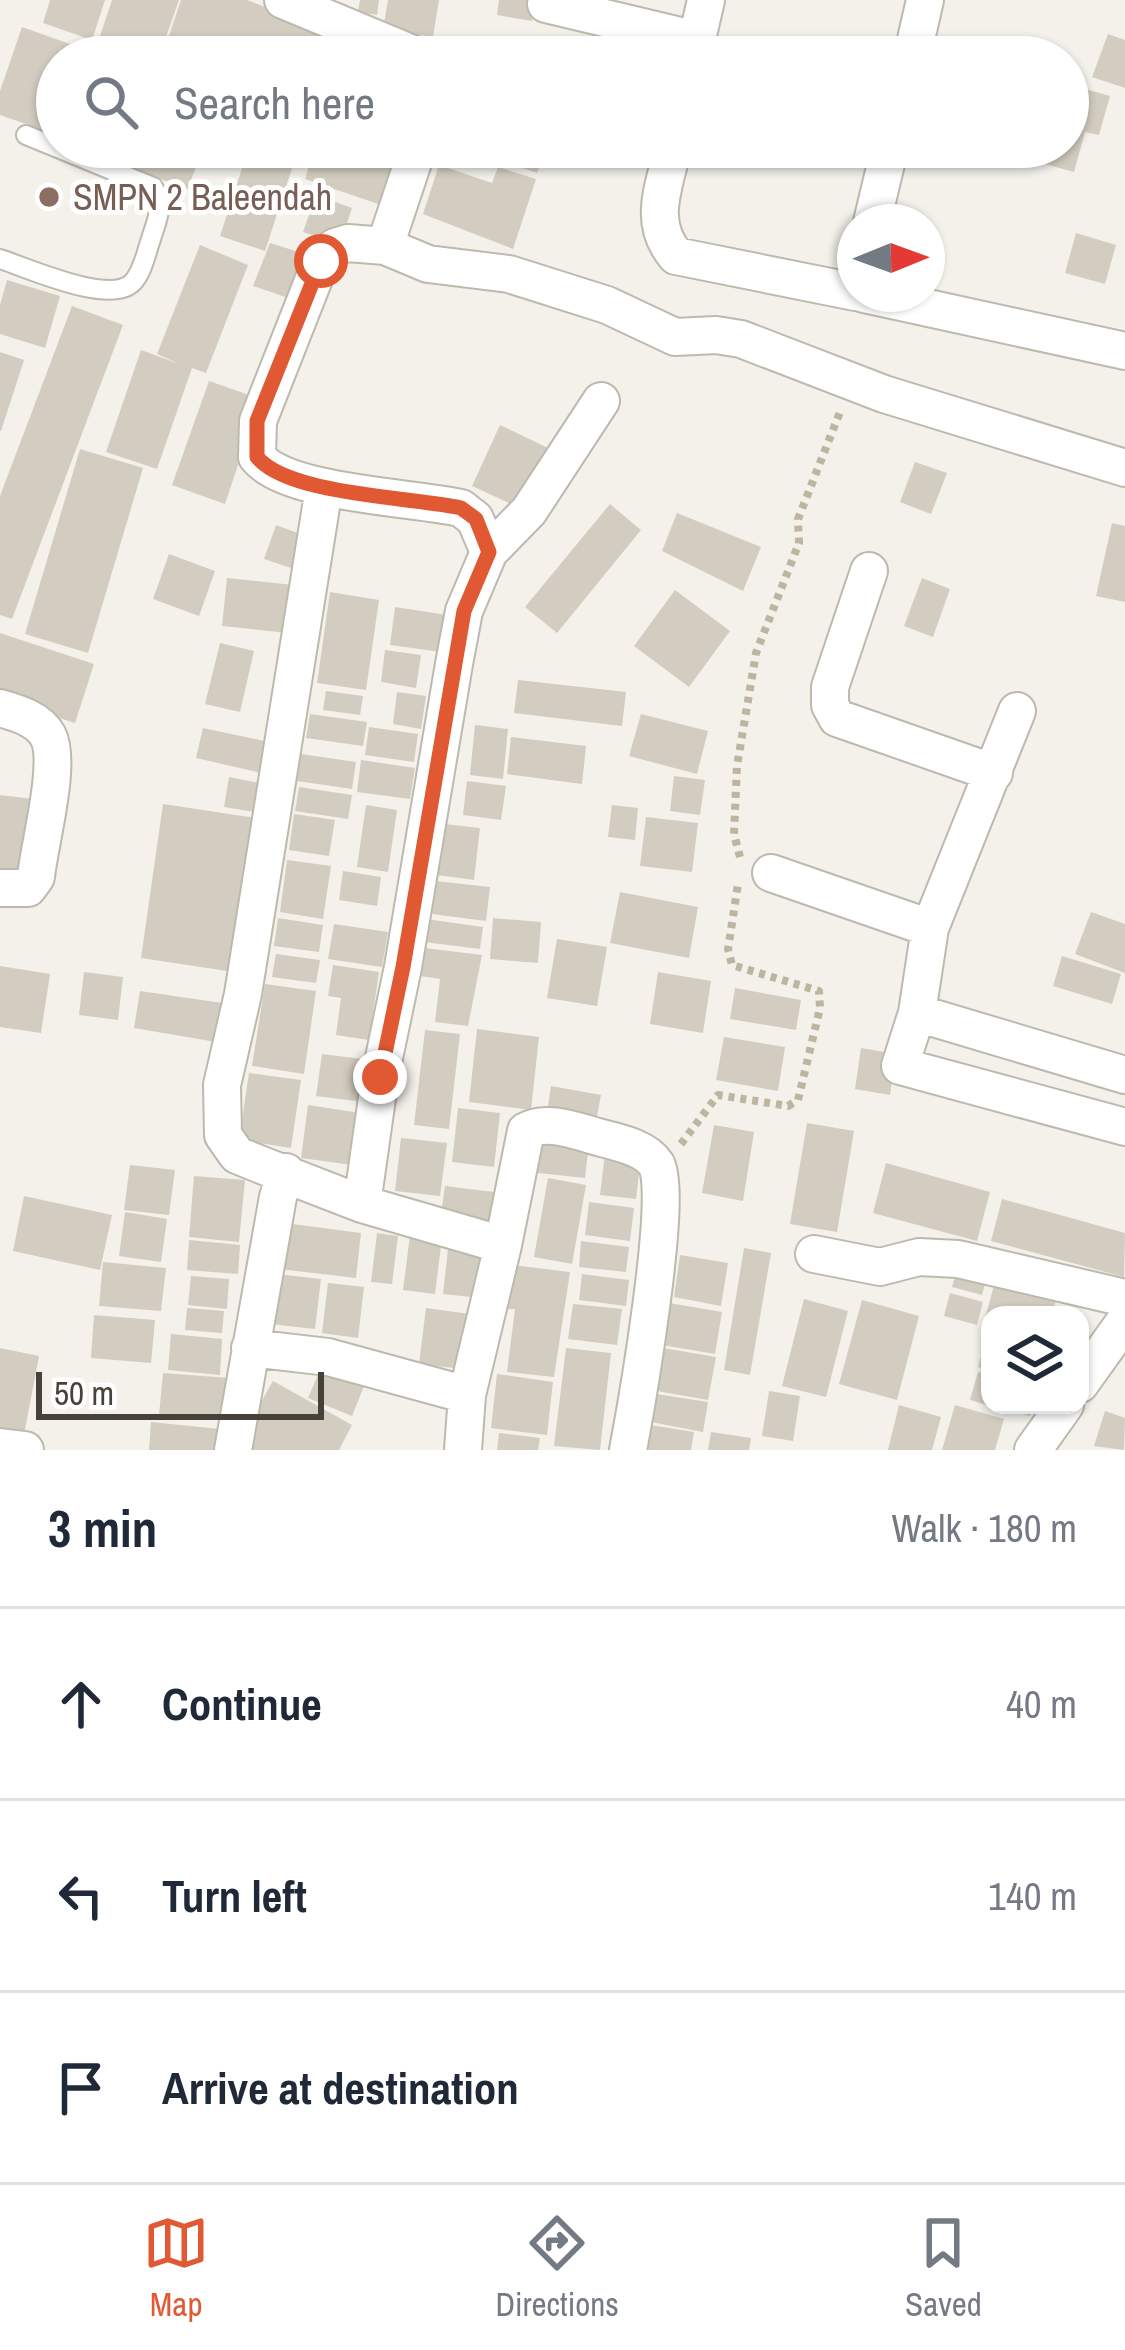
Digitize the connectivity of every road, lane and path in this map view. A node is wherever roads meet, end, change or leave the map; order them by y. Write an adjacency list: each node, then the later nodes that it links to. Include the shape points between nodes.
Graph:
1 (283, 0): 5 (street)
2 (706, 0): 7 (street)
3 (925, 0): 8 (street)
4 (546, 4): 6 (street)
5 (369, 36)
6 (654, 36)
7 (698, 36)
8 (917, 36)
9 (26, 135): 10 (lane)
10 (36, 139)
11 (107, 168): 17 (lane, via 153,187 160,198 140,270 122,290)
12 (411, 168): 16 (street)
13 (668, 168): 18 (street, via 661,238 676,256)
14 (885, 168): 15 (street)
15 (876, 204)
16 (385, 246): 21 (street, via 428,264 509,274 675,337 741,339); 24 (street, via 348,243 321,261 257,421 264,466)
17 (0, 259)
18 (837, 288)
19 (945, 312): 20 (street)
20 (1125, 351)
21 (852, 382): 23 (street); 37 (path, via 756,652 737,766 734,834 742,861 728,949 732,965 819,991 798,1100 788,1106 718,1095)
22 (601, 401): 25 (street, via 529,511)
23 (1125, 468)
24 (324, 488): 25 (street, via 461,508 476,519); 36 (street, via 243,994 221,1085 226,1145)
25 (489, 552): 38 (street, via 461,628)
26 (869, 571): 29 (street, via 830,687 837,718)
27 (0, 708): 31 (street, via 36,722 50,739 51,775 36,878 28,888)
28 (1017, 711): 29 (street)
29 (994, 773): 32 (street)
30 (772, 873): 32 (street)
31 (0, 888)
32 (930, 928): 33 (street)
33 (917, 1013): 34 (street); 35 (street, via 900,1066)
34 (1125, 1075)
35 (1125, 1127)
36 (286, 1172): 38 (street); 43 (street)
37 (660, 1175): 39 (street, via 644,1153 534,1126 522,1138); 51 (street)
38 (362, 1204): 39 (street)
39 (503, 1245): 45 (street)
40 (814, 1253): 41 (street, via 880,1267 958,1258)
41 (1125, 1298)
42 (1125, 1321): 44 (street)
43 (250, 1348): 45 (street, via 328,1357); 49 (street)
44 (1089, 1371)
45 (467, 1395): 50 (street)
46 (1059, 1414): 52 (street)
47 (0, 1447): 48 (street)
48 (25, 1450)
49 (233, 1450)
50 (463, 1450)
51 (628, 1450)
52 (1033, 1450)

